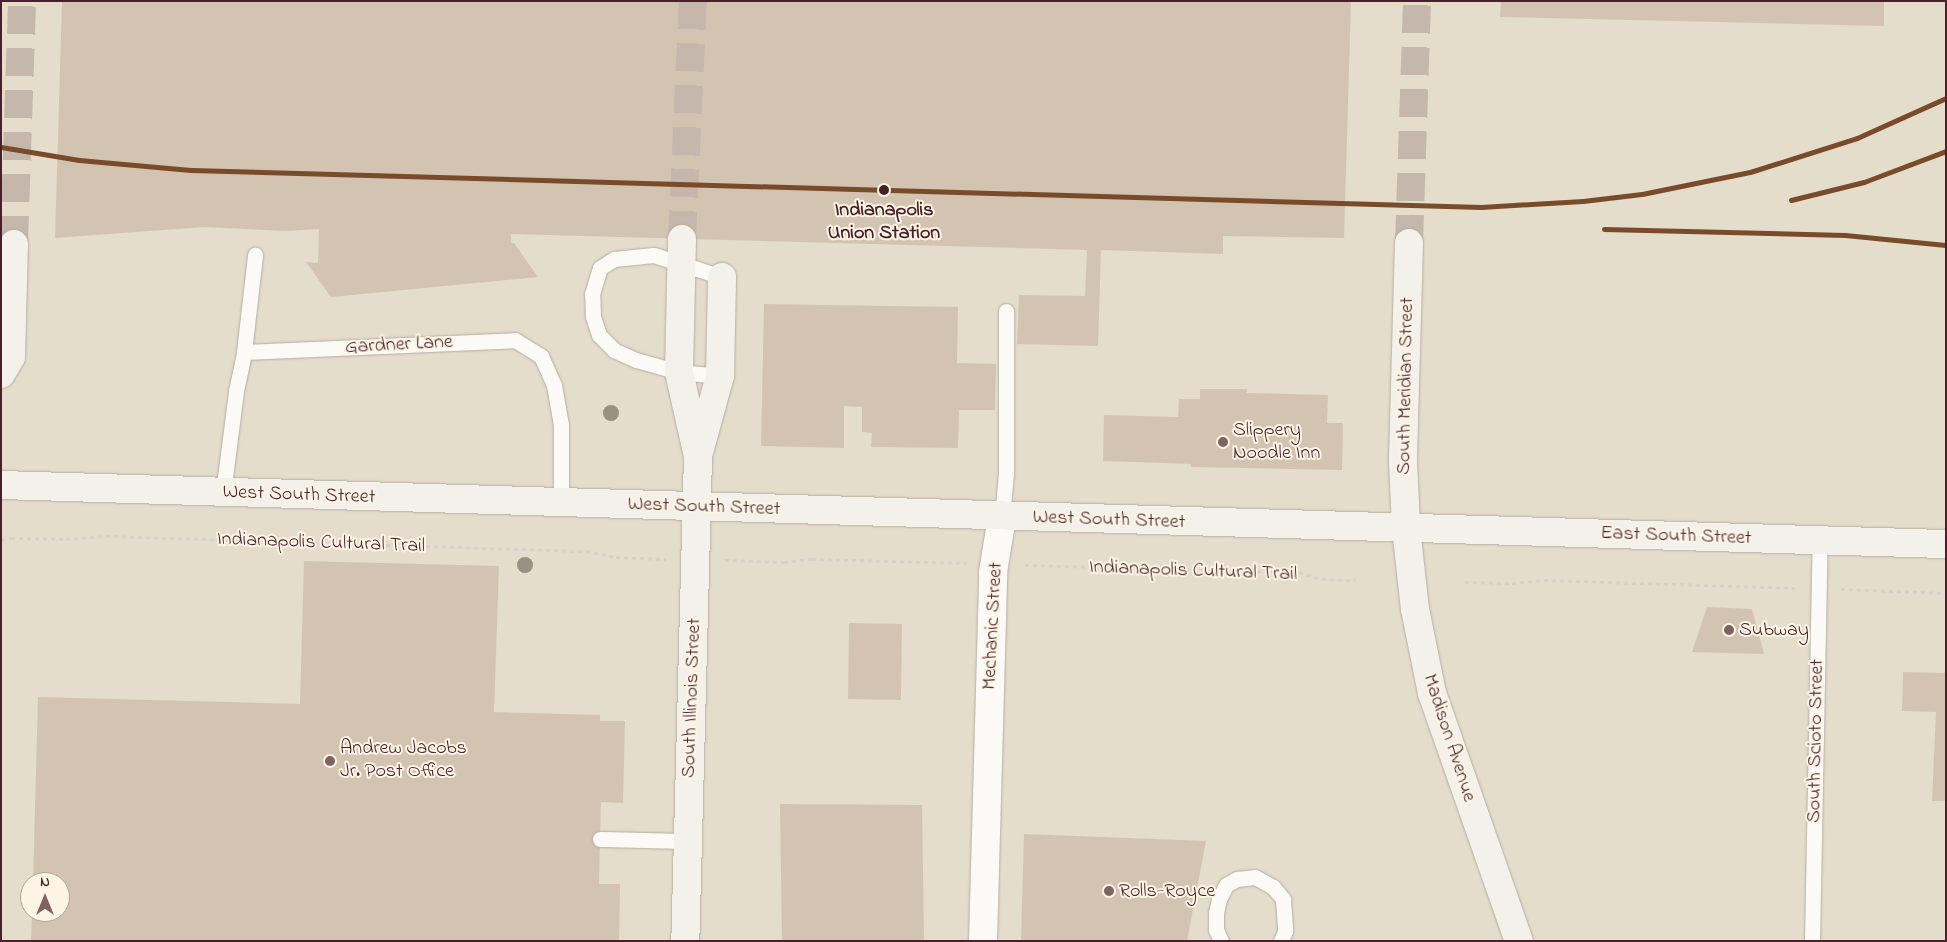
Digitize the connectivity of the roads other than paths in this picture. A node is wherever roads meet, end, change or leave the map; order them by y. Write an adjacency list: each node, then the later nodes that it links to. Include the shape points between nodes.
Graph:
1 (1409, 243): 17 (main road, South Meridian Street, via 1403,461)
2 (14, 244): 9 (main road, via 11,357)
3 (682, 251): 5 (lane); 8 (main road, South Illinois Street); 8 (lane, via 614,259 600,268 592,294 593,317 599,335 614,350)
4 (255, 255): 7 (lane)
5 (722, 276): 10 (main road, South Illinois Street)
6 (1006, 311): 16 (lane, Mechanic Street, via 1006,473)
7 (244, 352): 13 (lane); 14 (lane, Gardner Lane, via 515,340 541,356 554,385 561,425)
8 (679, 372): 10 (lane); 11 (main road, South Illinois Street)
9 (1, 374)
10 (720, 376): 11 (main road, South Illinois Street)
11 (698, 456): 15 (main road, South Illinois Street)
12 (1, 485): 13 (main road, West South Street)
13 (224, 493): 14 (main road, West South Street)
14 (561, 502): 15 (main road, West South Street)
15 (697, 506): 16 (main road, West South Street); 21 (main road, South Illinois Street)
16 (1002, 517): 17 (main road, West South Street); 23 (street, Mechanic Street, via 993,572)
17 (1406, 528): 18 (main road, East South Street); 26 (main road, Madison Avenue, via 1415,609 1432,693)
18 (1820, 540): 19 (main road, East South Street); 27 (lane, South Scioto Street)
19 (1946, 544)
20 (600, 839): 21 (lane)
21 (688, 841): 22 (main road, South Illinois Street)
22 (685, 941)
23 (983, 941)
24 (1221, 941): 25 (lane, via 1216,930 1216,913 1222,892 1226,885 1237,879 1255,877 1273,887 1283,899 1285,931)
25 (1281, 941)
26 (1518, 941)
27 (1812, 941)

